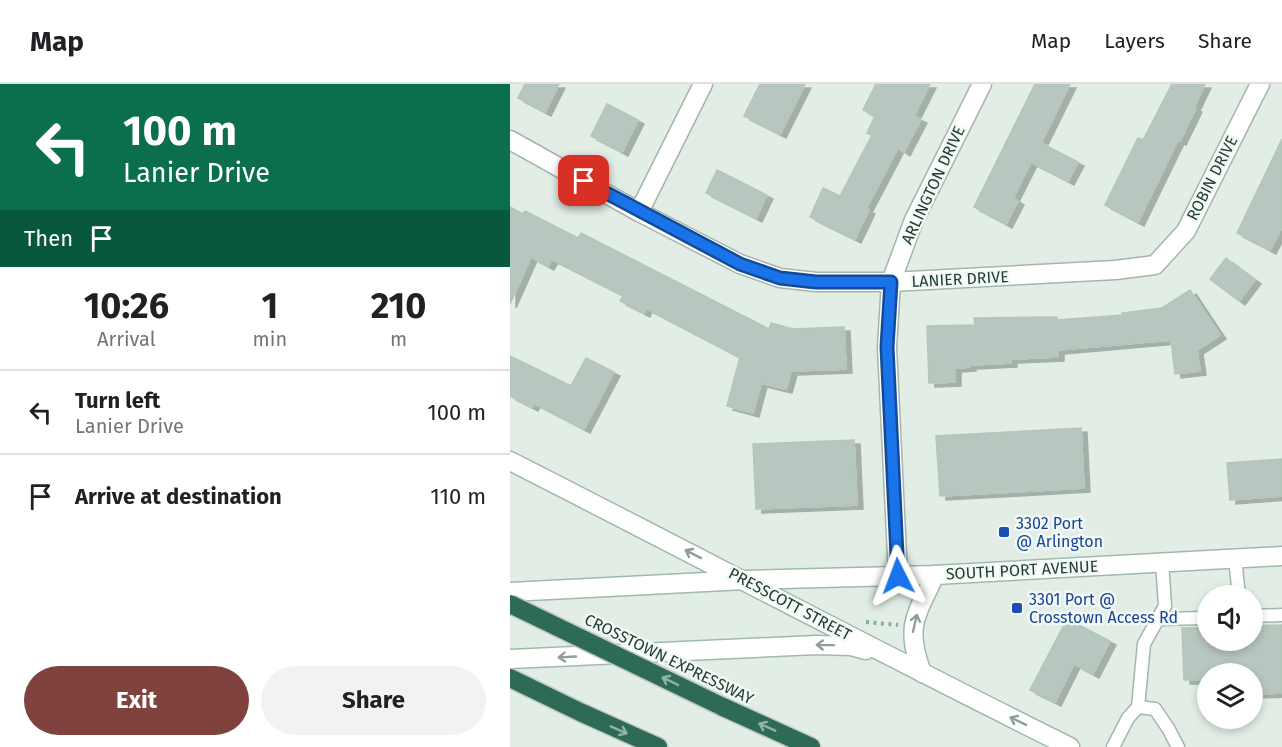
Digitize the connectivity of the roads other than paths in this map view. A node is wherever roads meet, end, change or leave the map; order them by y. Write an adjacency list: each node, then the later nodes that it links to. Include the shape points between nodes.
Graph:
1 (703, 84): 5 (main road)
2 (982, 84): 7 (main road, ARLINGTON DRIVE, via 914,220)
3 (1260, 84): 6 (main road, ROBIN DRIVE, via 1186,231)
4 (510, 140): 5 (main road, LANIER DRIVE)
5 (639, 212): 7 (main road, LANIER DRIVE, via 740,264 780,278)
6 (1155, 265): 7 (main road, LANIER DRIVE)
7 (891, 282): 13 (main road, ARLINGTON DRIVE, via 887,347)
8 (510, 461): 14 (main road, PRESSCOTT STREET, one-way to 8)
9 (1282, 556): 10 (main road, SOUTH PORT AVENUE)
10 (1235, 558): 11 (main road, SOUTH PORT AVENUE); 15 (lane)
11 (1162, 562): 12 (main road, SOUTH PORT AVENUE); 21 (lane, via 1165,606)
12 (935, 574): 13 (main road, SOUTH PORT AVENUE); 24 (main road, one-way to 12, via 914,652 914,622)
13 (898, 576): 14 (main road, SOUTH PORT AVENUE)
14 (746, 580): 16 (main road, SOUTH PORT AVENUE); 22 (main road, PRESSCOTT STREET)
15 (1238, 585)
16 (510, 592)
17 (510, 604): 28 (highway, CROSSTOWN EXPRESSWAY, one-way to 17, bridge)
18 (1282, 615): 19 (lane)
19 (1263, 616)
20 (1197, 618): 21 (lane)
21 (1156, 619): 26 (lane, via 1144,644)
22 (882, 653): 23 (main road, one-way to 23, via 850,646 816,645); 24 (main road, PRESSCOTT STREET)
23 (510, 659)
24 (922, 673): 29 (main road, PRESSCOTT STREET, one-way to 24)
25 (510, 678): 27 (highway, one-way to 27)
26 (1138, 707): 30 (lane); 31 (lane, via 1155,709)
27 (658, 747)
28 (812, 747)
29 (1070, 747)
30 (1113, 747)
31 (1178, 747)

